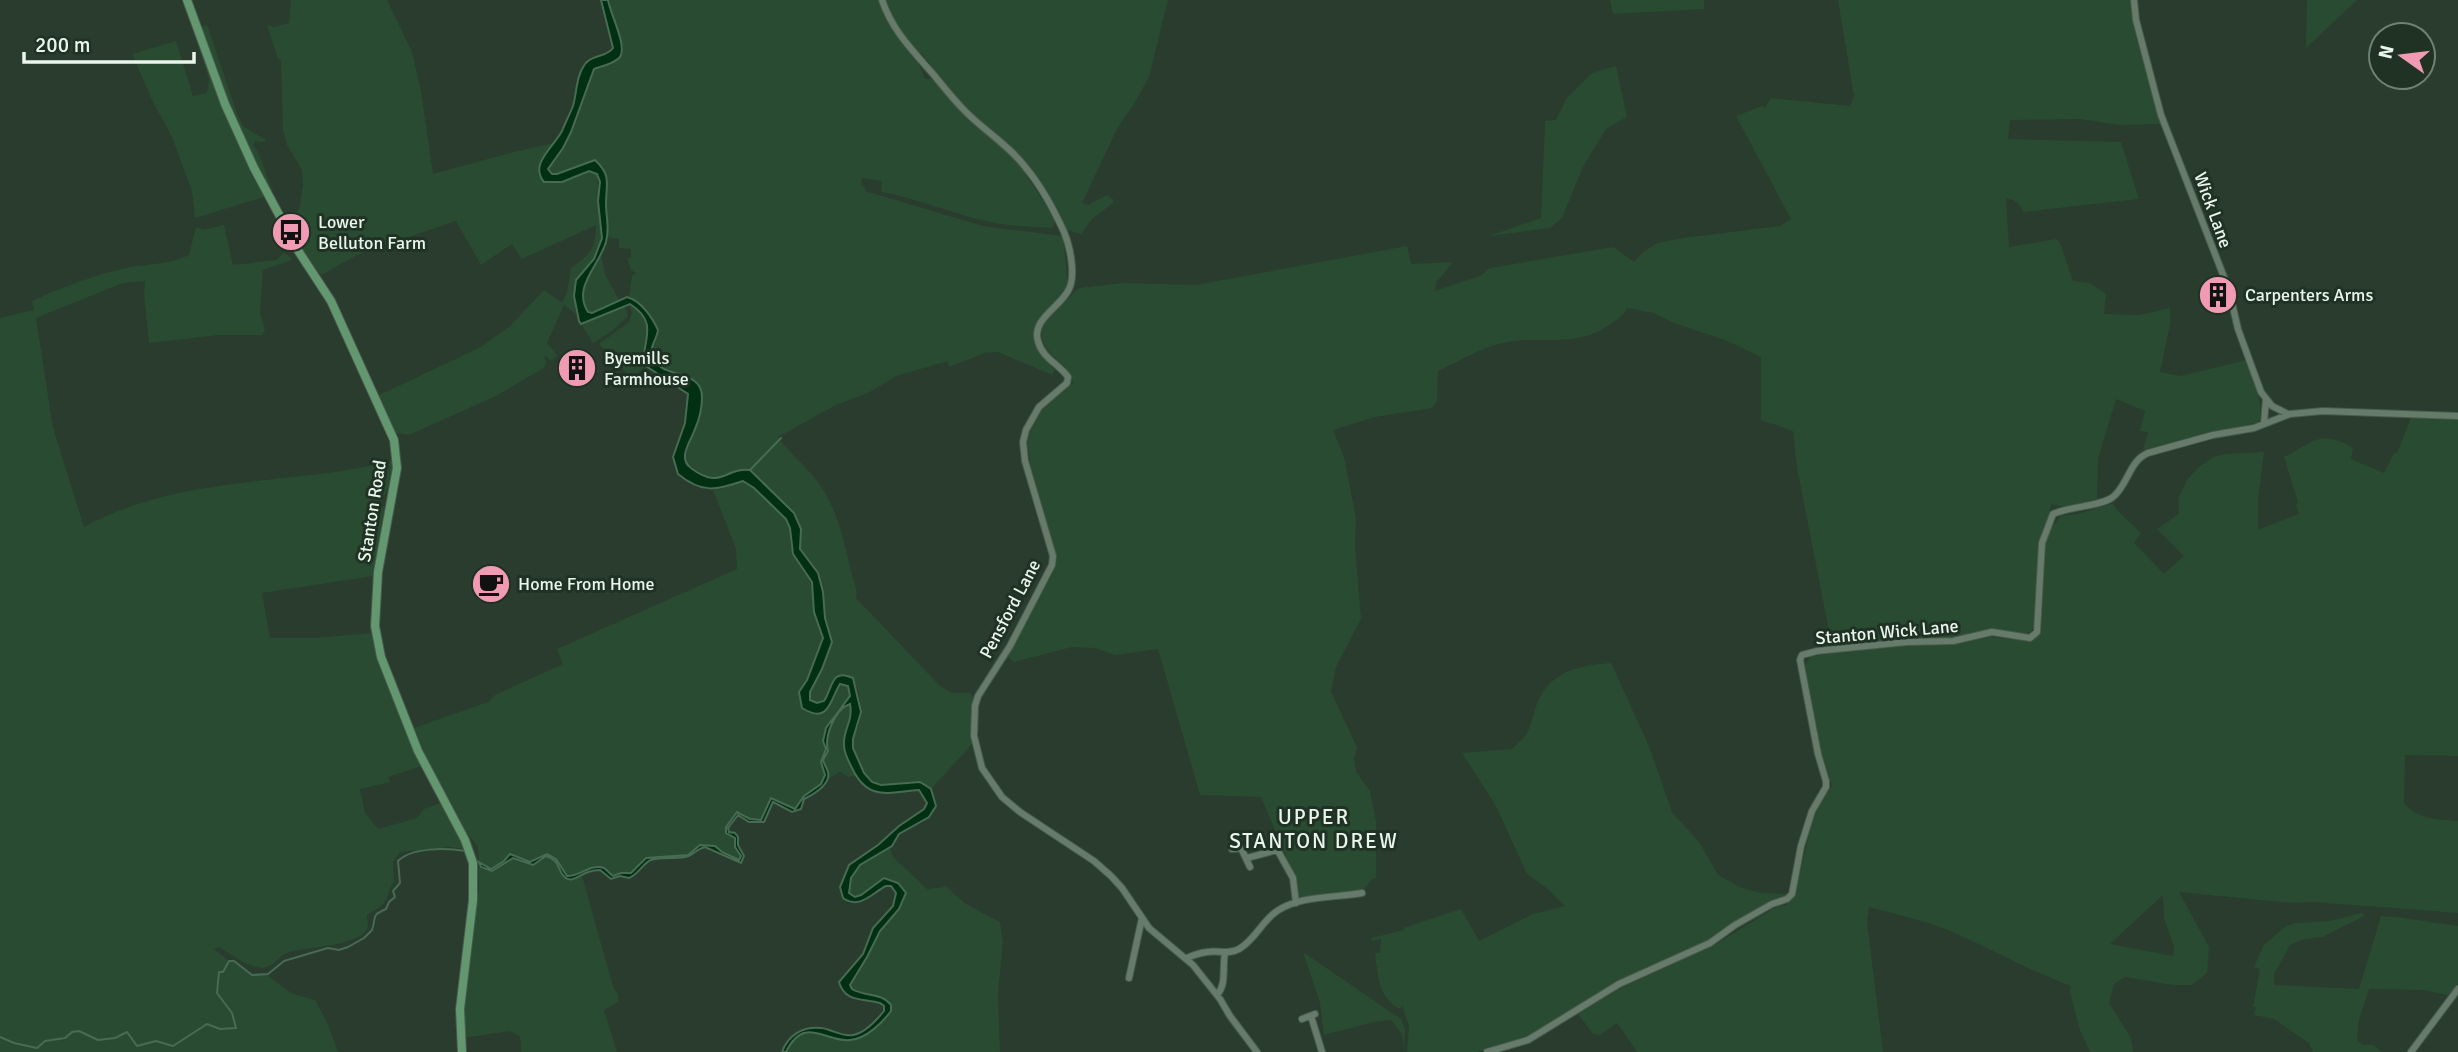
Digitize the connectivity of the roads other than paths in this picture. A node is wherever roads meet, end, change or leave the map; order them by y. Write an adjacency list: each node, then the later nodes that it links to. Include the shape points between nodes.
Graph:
1 (187, 0): 20 (main road, Stanton Road, via 254,168 331,301 394,440 397,468 378,572 375,626 381,657 413,738 473,863 460,1010)
2 (883, 0): 13 (street, Pensford Lane, via 900,37 964,111 1026,167 1066,235 1072,278 1068,292 1042,321 1037,334 1044,354 1065,373 1067,383 1039,407 1023,442 1052,565 978,696 976,752 1002,797 1094,861 1122,888)
3 (2134, 0): 4 (street, Wick Lane, via 2161,115)
4 (2266, 400): 5 (street); 7 (street)
5 (2290, 414): 6 (street); 7 (street)
6 (2458, 416)
7 (2264, 423): 23 (street, Stanton Wick Lane, via 2139,457 2122,488 2110,499 2053,514 2042,543 2037,632 2030,638 1992,632 1968,639 1817,650 1802,655 1826,787 1812,811 1792,894 1710,943 1619,984 1528,1040)
8 (1232, 849): 9 (street, via 1241,848)
9 (1247, 858): 10 (street); 12 (street, via 1278,851 1293,878)
10 (1250, 867)
11 (1362, 893): 12 (street)
12 (1296, 903): 14 (street, via 1277,911 1247,944)
13 (1142, 918): 15 (street, Pensford Lane); 16 (street)
14 (1225, 953): 15 (street, via 1208,951); 18 (street, via 1223,984)
15 (1186, 958): 18 (street, Pensford Lane)
16 (1129, 978)
17 (2458, 989): 24 (street)
18 (1217, 995): 21 (street, Pensford Lane)
19 (1302, 1019): 22 (street, via 1313,1015)
20 (462, 1052)
21 (1256, 1052)
22 (1322, 1052)
23 (1487, 1052)
24 (2410, 1052)

